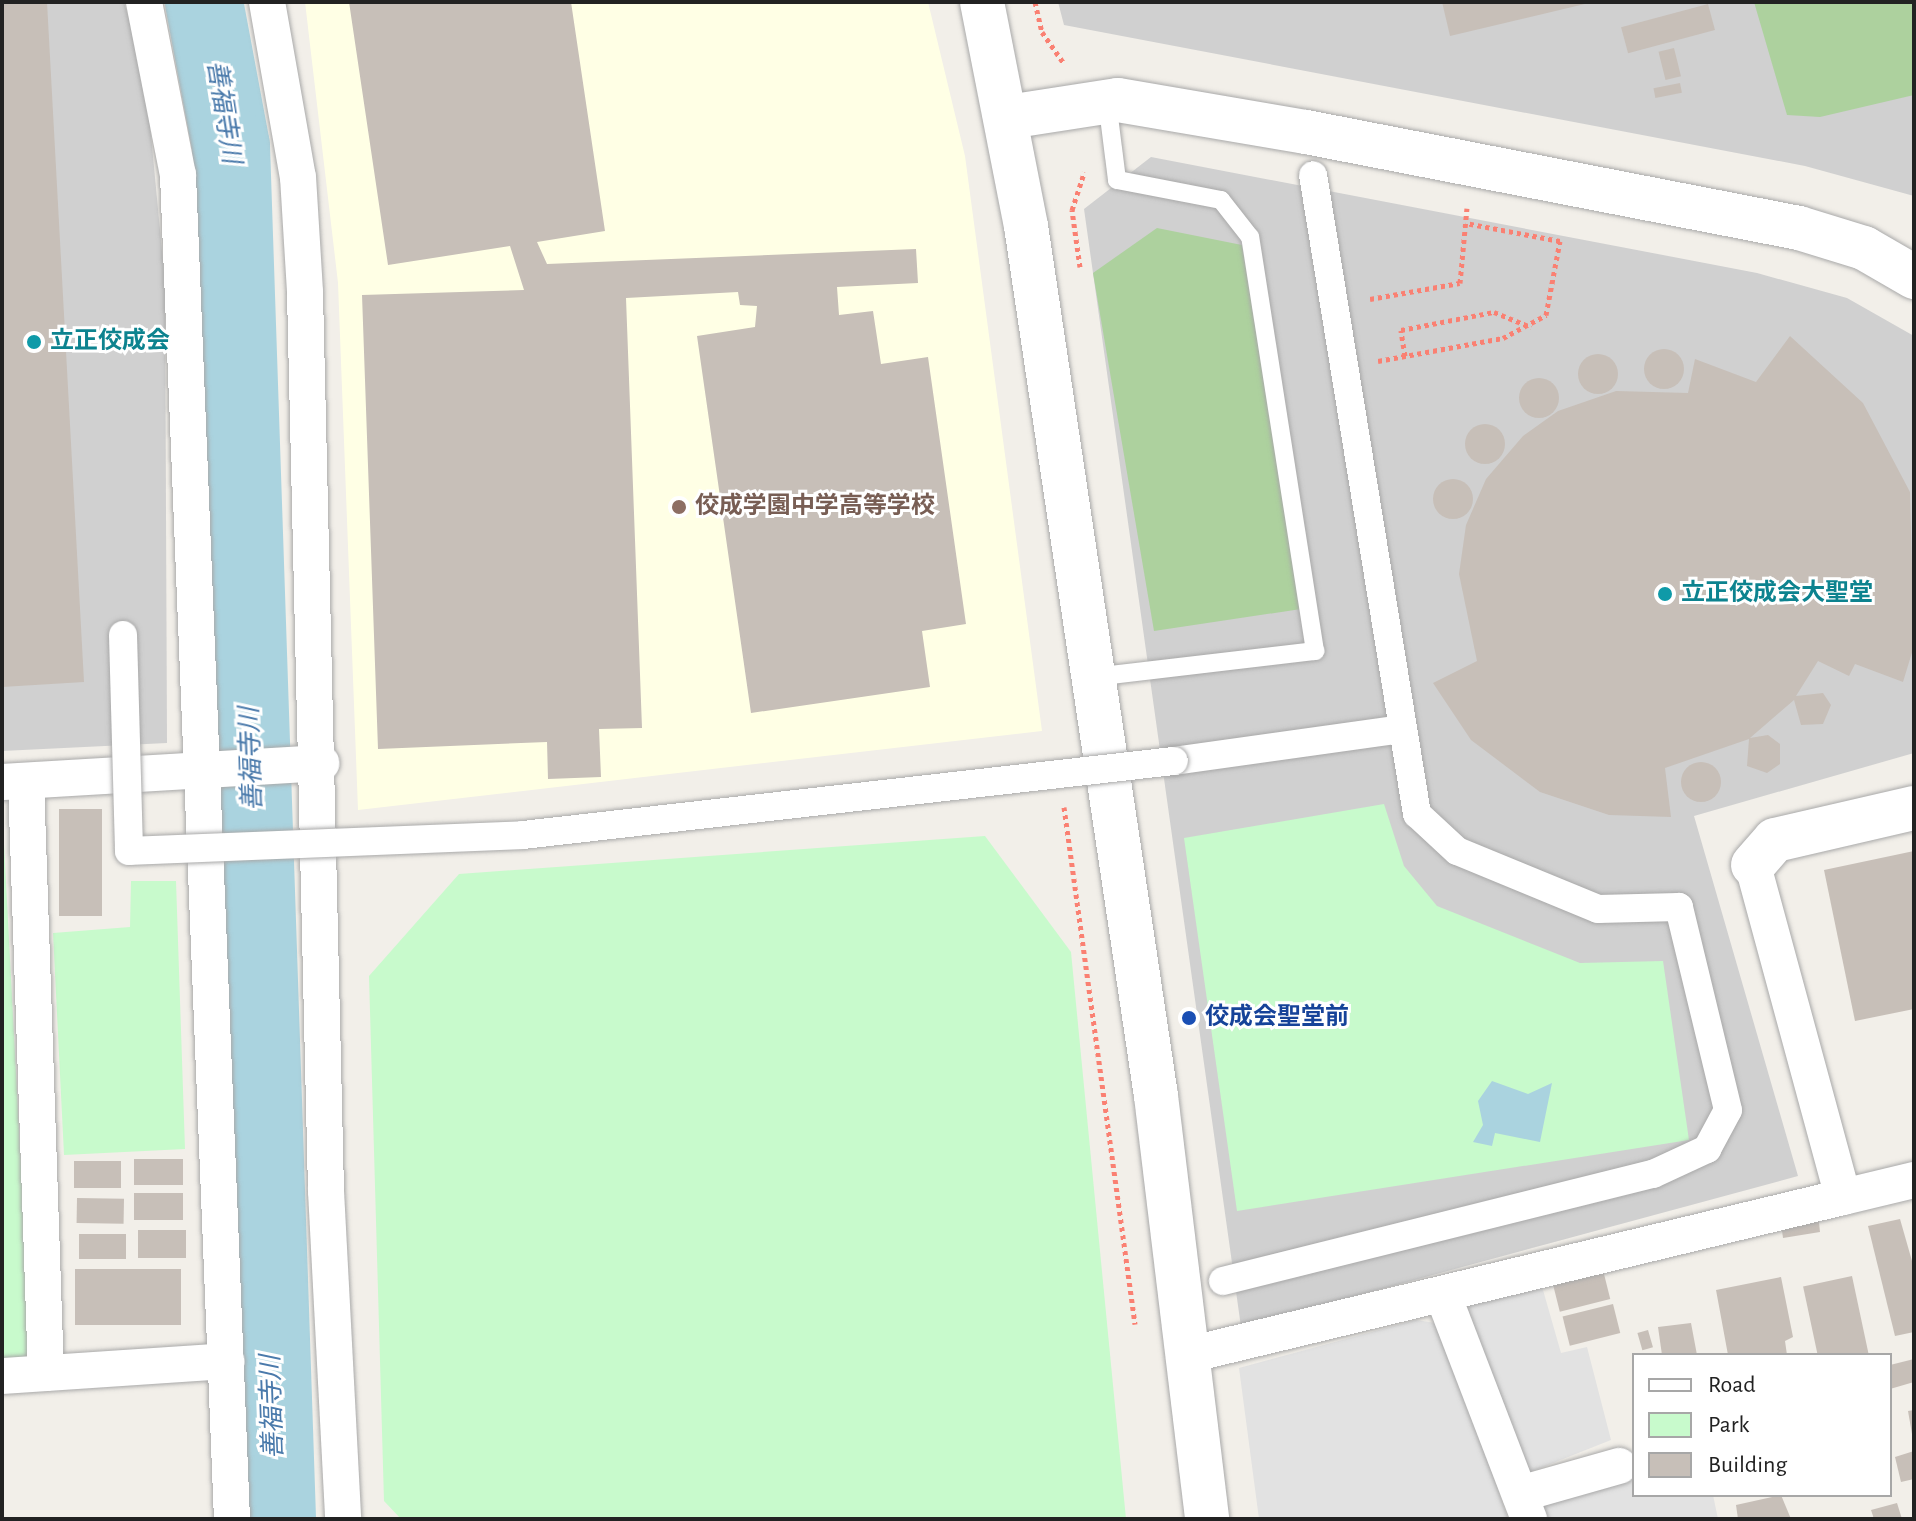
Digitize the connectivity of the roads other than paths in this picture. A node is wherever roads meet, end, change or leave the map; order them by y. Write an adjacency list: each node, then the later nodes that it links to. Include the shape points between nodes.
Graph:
1 (144, 2): 12 (street, via 178,175)
2 (267, 2): 11 (street, via 298,177)
3 (982, 2): 5 (street)
4 (1107, 101): 5 (street); 7 (street, via 1799,228 1864,248); 9 (lane, via 1117,180 1221,200 1250,237 1315,651)
5 (1008, 117): 9 (street)
6 (1313, 175): 10 (street)
7 (1914, 277)
8 (123, 635): 10 (street, bridge, via 129,851 523,835 1174,761)
9 (1094, 677): 20 (street)
10 (1402, 729): 18 (street, via 1417,814 1457,851 1598,909 1679,907 1728,1110 1707,1149 1653,1174)
11 (311, 763): 12 (street); 27 (street)
12 (215, 768): 13 (street); 21 (street)
13 (14, 782): 22 (street)
14 (1914, 808): 15 (street, via 1775,840)
15 (1753, 865): 17 (street)
16 (1914, 1180): 17 (street)
17 (1843, 1197): 19 (street)
18 (1223, 1281)
19 (1443, 1295): 20 (street); 25 (street)
20 (1188, 1355): 28 (street)
21 (226, 1361): 22 (street); 26 (street)
22 (46, 1373): 23 (street)
23 (2, 1376)
24 (1619, 1466): 25 (street)
25 (1524, 1506)
26 (232, 1519)
27 (343, 1519)
28 (1207, 1519)

